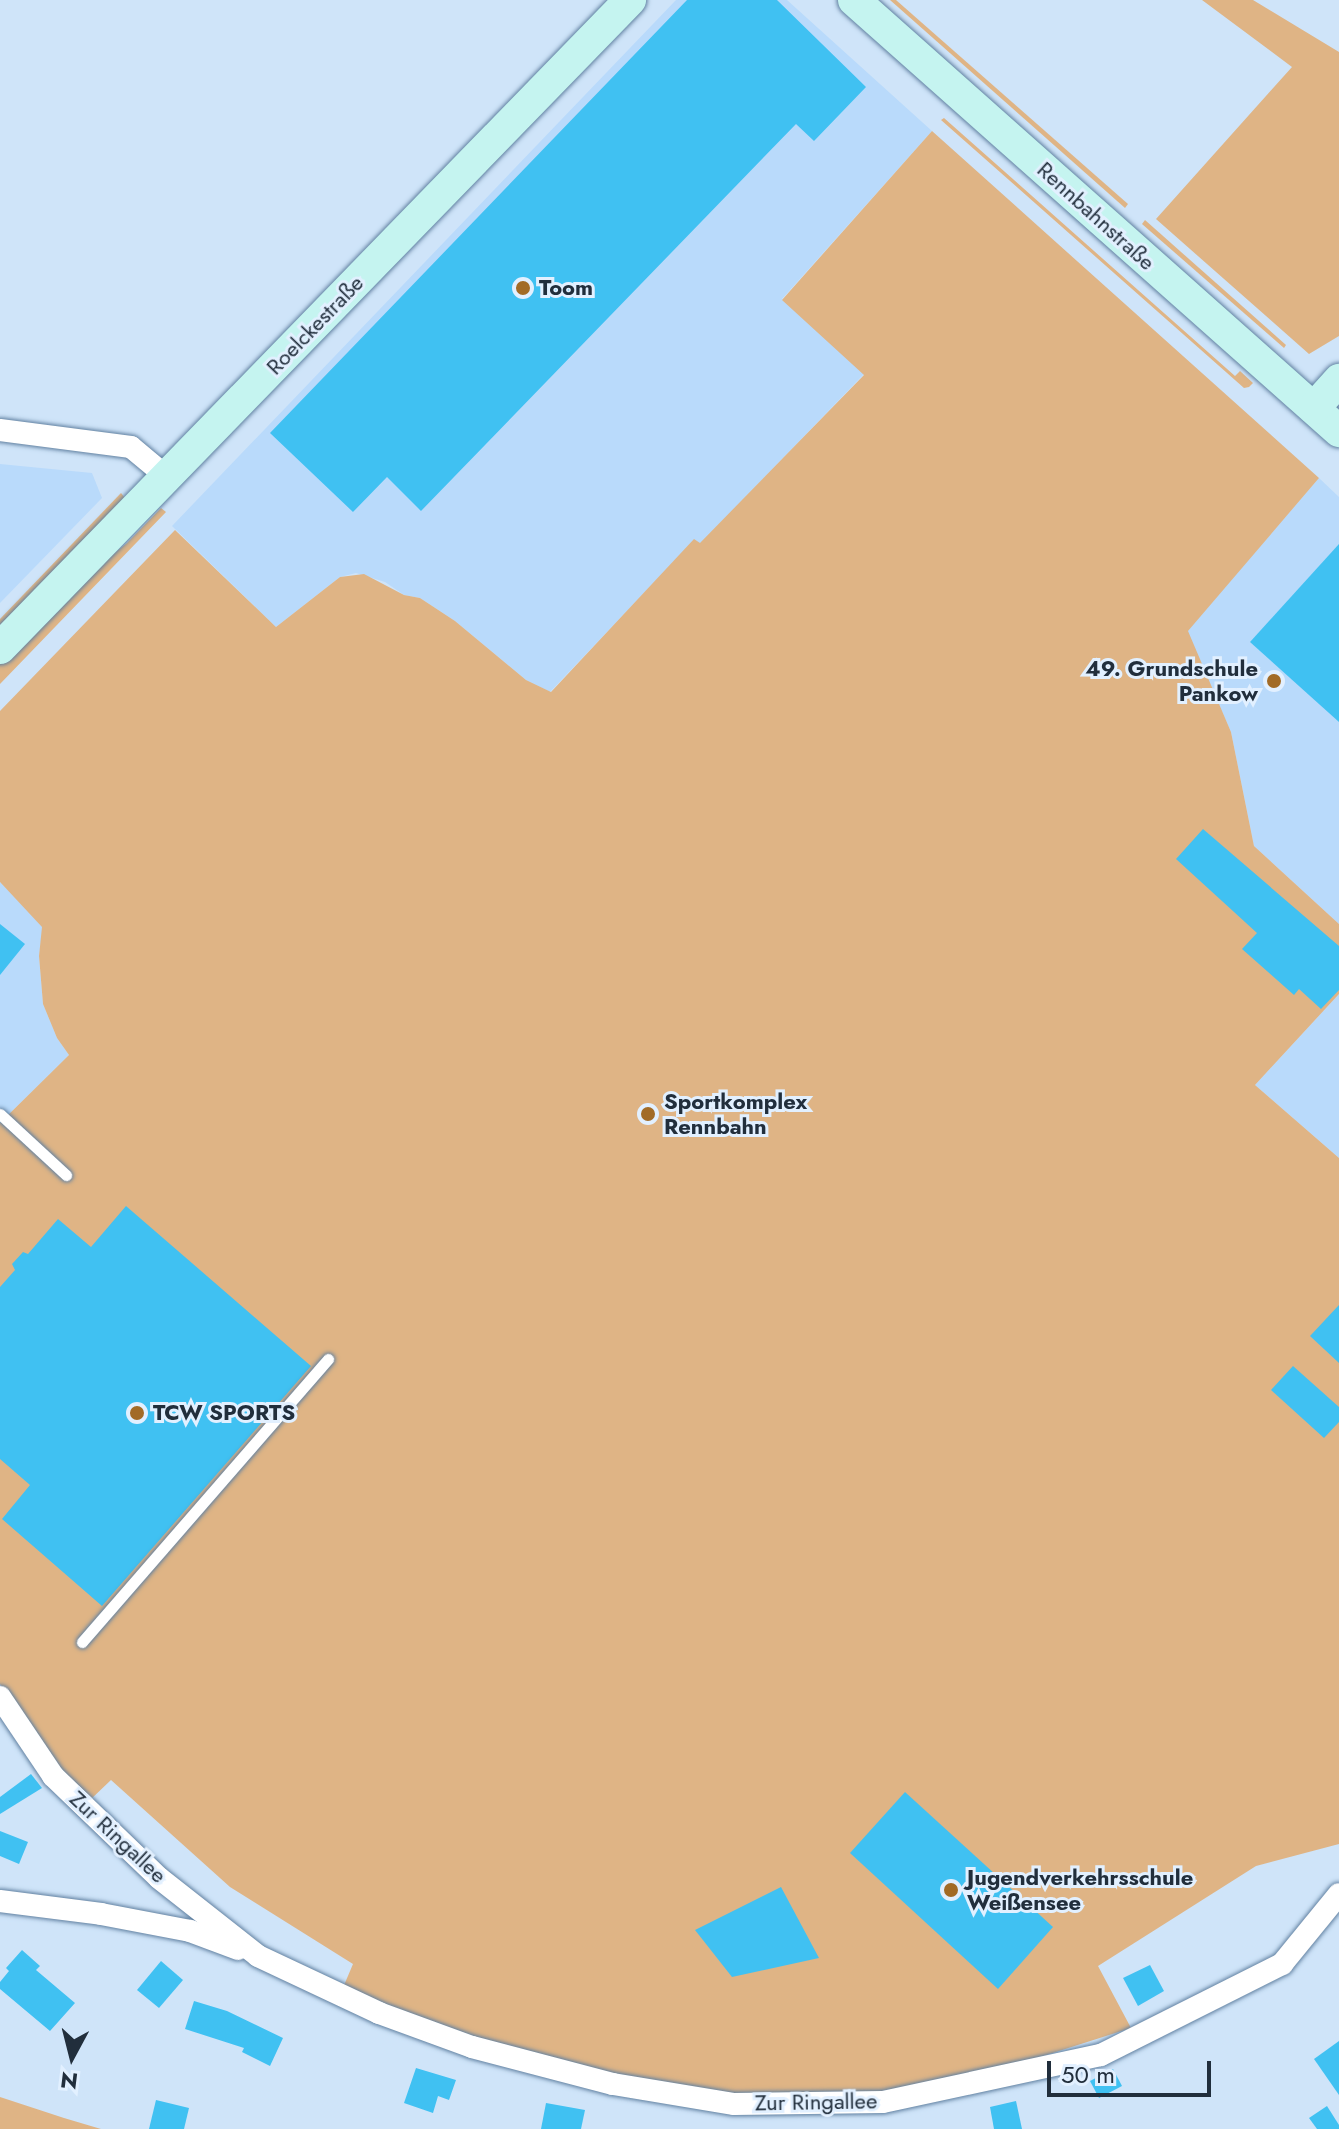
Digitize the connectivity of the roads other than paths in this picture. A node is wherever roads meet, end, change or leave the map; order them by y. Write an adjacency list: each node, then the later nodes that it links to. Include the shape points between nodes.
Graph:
1 (630, 0): 7 (main road, Roelckestraße)
2 (854, 0): 4 (main road, Rennbahnstraße)
3 (1339, 380): 4 (main road)
4 (1314, 408): 6 (main road, Rennbahnstraße)
5 (0, 430): 7 (street, via 131,447)
6 (1339, 431)
7 (167, 477): 8 (main road, Roelckestraße)
8 (0, 648)
9 (0, 1114): 10 (lane)
10 (66, 1175)
11 (328, 1359): 12 (lane)
12 (82, 1642)
13 (0, 1697): 16 (street, Zur Ringallee, via 53,1776 159,1878)
14 (1339, 1894): 16 (street, Zur Ringallee, via 1282,1964 1101,2055 870,2102 734,2104 613,2084 472,2047 379,2013)
15 (0, 1901): 16 (street, Zur Ringallee, via 190,1931)
16 (258, 1956)

